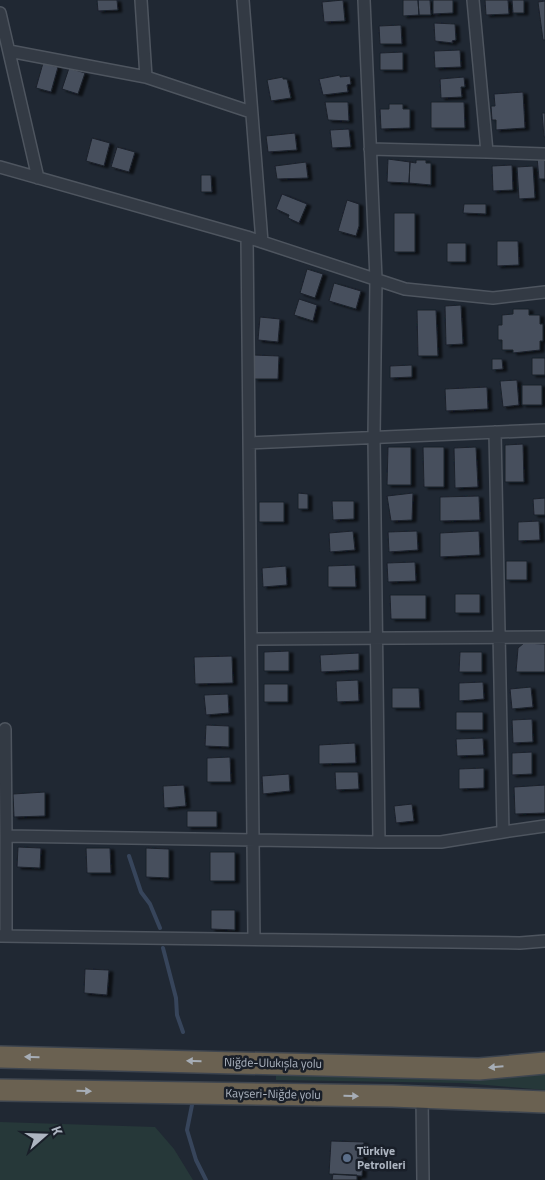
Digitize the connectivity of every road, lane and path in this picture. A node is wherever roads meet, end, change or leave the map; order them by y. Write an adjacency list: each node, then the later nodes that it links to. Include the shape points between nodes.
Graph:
1 (140, 0): 7 (street)
2 (243, 0): 8 (street)
3 (364, 0): 9 (street)
4 (473, 0): 10 (street)
5 (0, 13): 6 (street)
6 (9, 51): 7 (street); 13 (street)
7 (146, 78): 8 (street)
8 (251, 112): 15 (street)
9 (370, 149): 10 (street); 16 (street)
10 (487, 152): 11 (street)
11 (545, 154)
12 (0, 167): 13 (street)
13 (38, 178): 14 (street)
14 (247, 237): 15 (street); 21 (street)
15 (262, 242): 16 (street)
16 (376, 279): 17 (street, via 405,289 493,298); 20 (street)
17 (545, 292)
18 (545, 430): 19 (street)
19 (495, 432): 20 (street); 24 (street)
20 (374, 437): 21 (street); 23 (street)
21 (249, 443): 25 (street)
22 (545, 637): 24 (street)
23 (378, 638): 24 (street); 25 (street); 31 (street)
24 (499, 638): 28 (street)
25 (251, 639): 30 (street)
26 (5, 729): 29 (street)
27 (545, 826): 28 (street)
28 (503, 832): 31 (street, via 440,842)
29 (6, 836): 30 (street); 32 (street)
30 (253, 842): 31 (street); 33 (street)
31 (379, 842)
32 (3, 936): 33 (street)
33 (254, 940): 34 (street)
34 (545, 941)
35 (0, 1057): 36 (highway, Niğde-Ulukışla yolu, one-way to 35, via 479,1068)
36 (545, 1063)
37 (0, 1090): 38 (highway, Kayseri-Niğde yolu, one-way to 38)
38 (422, 1097): 39 (highway, Kayseri-Niğde yolu); 40 (street)
39 (545, 1102)
40 (423, 1180)

